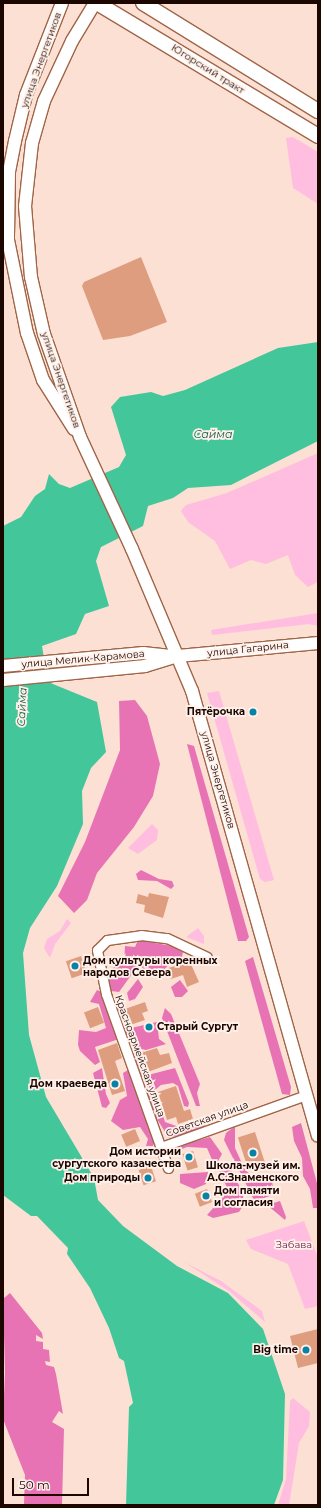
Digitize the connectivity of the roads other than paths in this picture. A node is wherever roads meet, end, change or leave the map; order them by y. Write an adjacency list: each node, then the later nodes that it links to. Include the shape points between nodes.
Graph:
1 (62, 3): 6 (main road, улица Энергетиков, via 26,95 14,141 8,186 8,240 27,333 43,380)
2 (96, 3): 5 (main road, Югорский тракт); 6 (main road, улица Энергетиков, via 72,41 44,101 32,143 25,206 31,277 44,334)
3 (142, 3): 4 (main road)
4 (318, 111)
5 (318, 136)
6 (83, 442): 8 (main road, улица Энергетиков)
7 (318, 643): 8 (main road, улица Гагарина)
8 (178, 656): 9 (main road, улица Мелик-Карамова, via 143,653); 10 (main road, улица Мелик-Карамова, via 145,666); 12 (main road, улица Энергетиков, via 194,698)
9 (3, 666)
10 (3, 680)
11 (207, 957): 14 (street, Красноармейская улица, via 167,938 141,935 107,940 97,950 106,994)
12 (306, 1095): 13 (main road, улица Энергетиков); 14 (street, Советская улица)
13 (318, 1136)
14 (161, 1147): 15 (street, Красноармейская улица)
15 (168, 1168)

